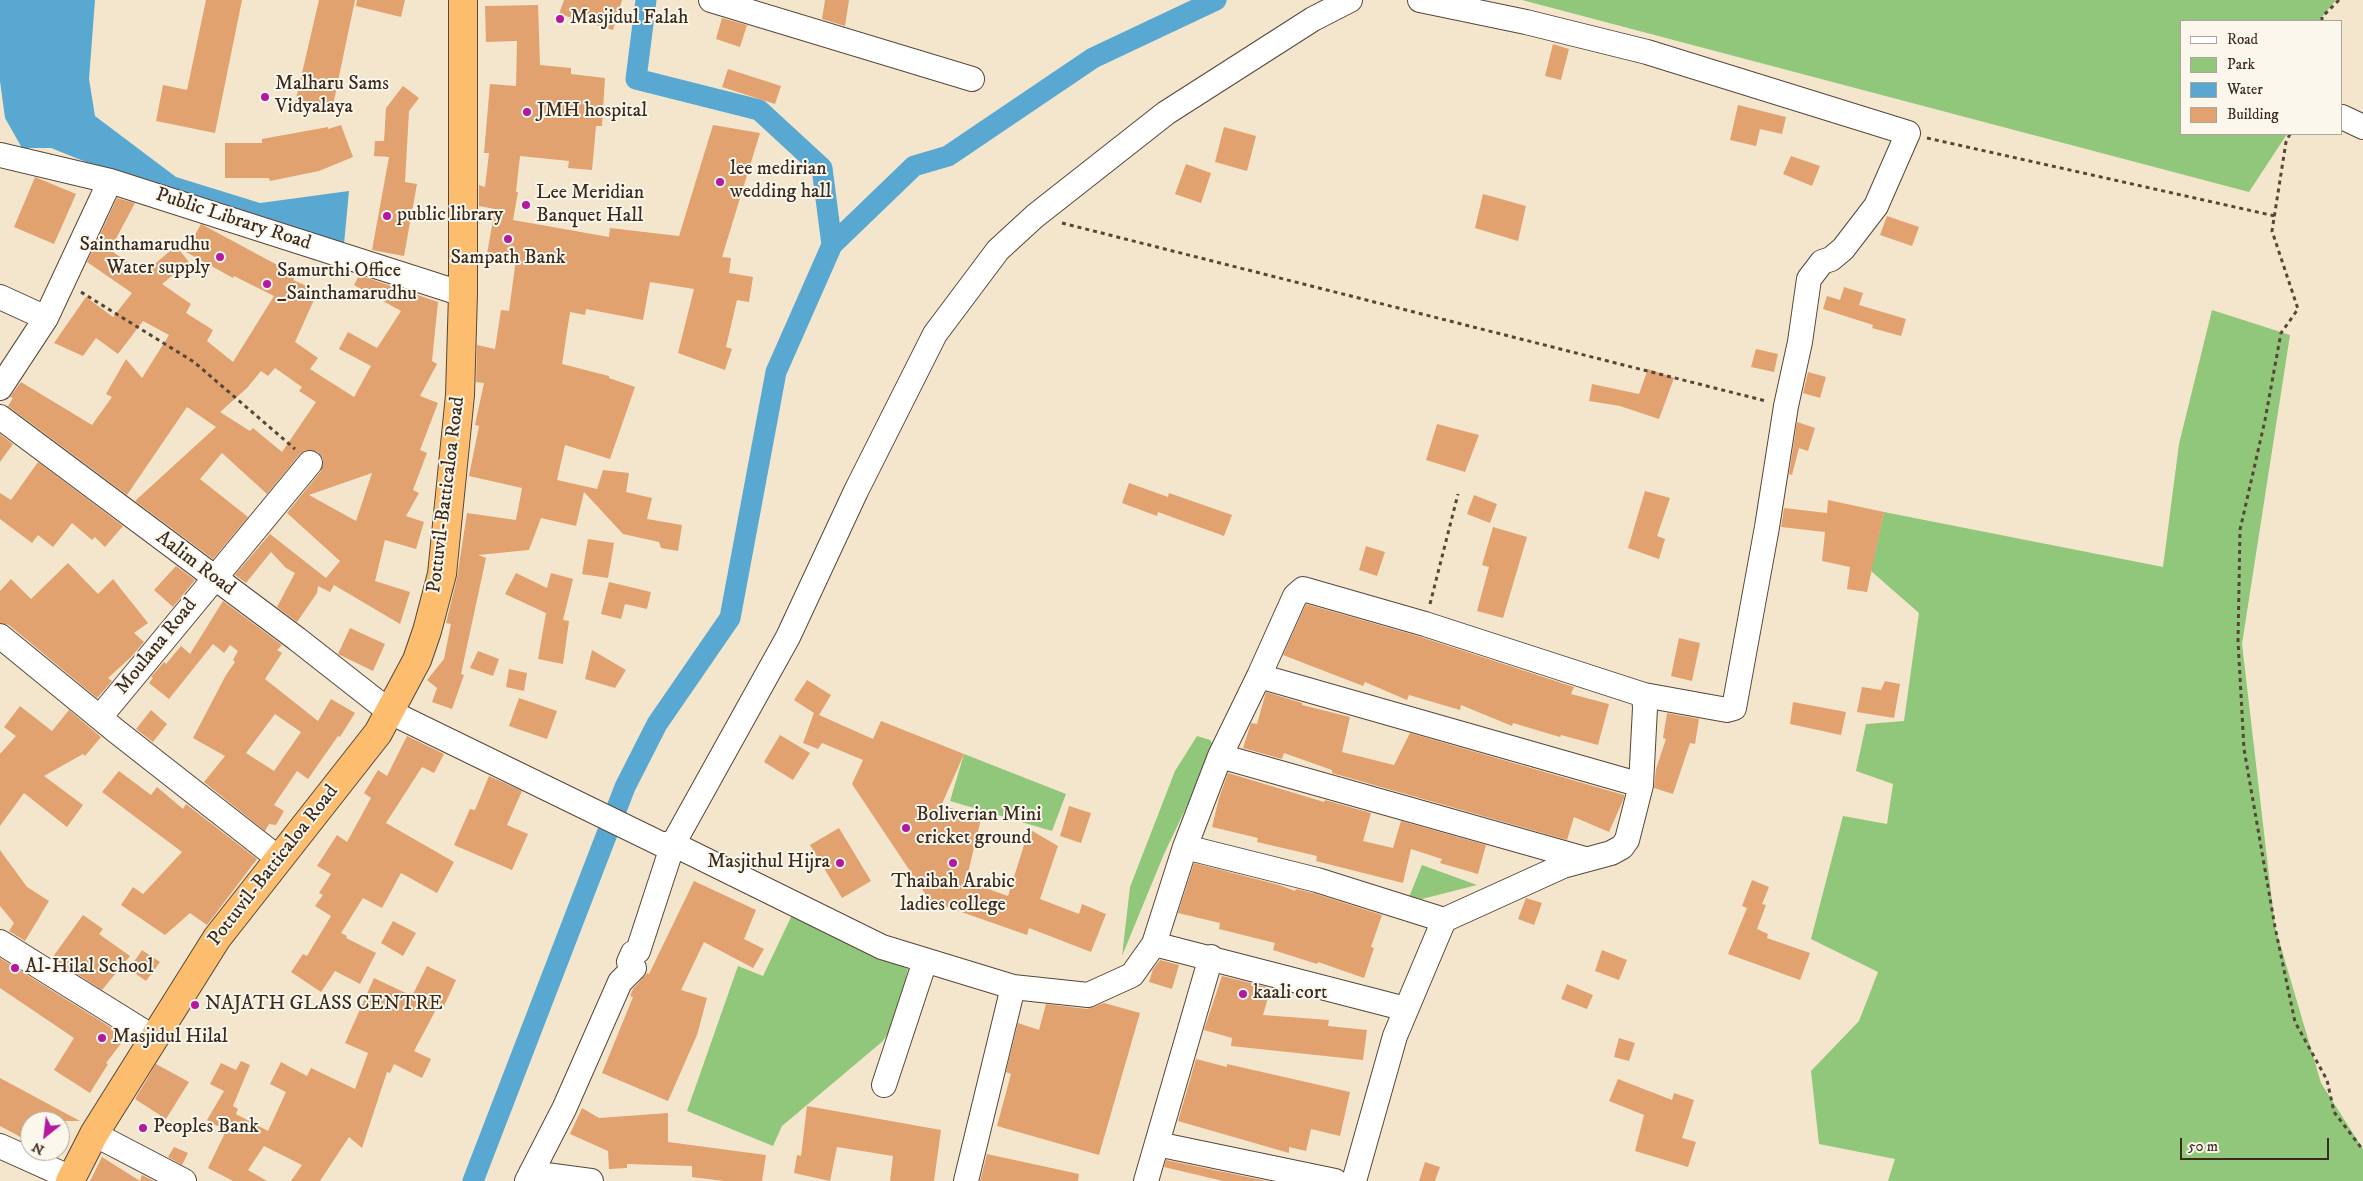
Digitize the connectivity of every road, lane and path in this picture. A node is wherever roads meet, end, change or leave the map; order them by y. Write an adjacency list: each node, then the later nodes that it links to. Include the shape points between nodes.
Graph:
1 (463, 0): 17 (highway, Pottuvil-Batticaloa Road)
2 (711, 0): 7 (street)
3 (1350, 0): 14 (street, via 1313,19 1166,113)
4 (1420, 0): 10 (street, via 1647,52)
5 (2340, 0): 6 (path)
6 (2322, 20)
7 (972, 79)
8 (2343, 118): 9 (street)
9 (2363, 127)
10 (1908, 133): 15 (path); 21 (street, via 1876,206 1844,249 1822,262 1809,279)
11 (2290, 135): 15 (path)
12 (0, 155): 13 (street, Public Library Road)
13 (110, 181): 16 (street); 17 (street, Public Library Road)
14 (1035, 216): 21 (path); 34 (street, via 998,250 935,334 788,637)
15 (2275, 216): 50 (path, via 2272,231 2298,309 2281,333 2240,530 2238,641 2244,749 2295,1022 2327,1080 2334,1112)
16 (64, 282): 19 (street); 23 (path, via 194,362)
17 (463, 294): 30 (highway, Pottuvil-Batticaloa Road, via 460,395 442,574 417,660)
18 (0, 297): 19 (street)
19 (46, 318): 20 (street)
20 (0, 388)
21 (1786, 406): 29 (street, via 1734,708 1727,710)
22 (0, 417): 25 (street, Aalim Road)
23 (310, 463): 25 (street, Moulana Road)
24 (1458, 494): 26 (path)
25 (213, 578): 30 (street, Aalim Road); 31 (street, Moulana Road)
26 (1425, 624): 28 (street, Aalim Road, via 1303,589 1295,596); 29 (street)
27 (0, 636): 31 (street)
28 (1259, 676): 32 (street, Aalim Road); 33 (street)
29 (1644, 695): 33 (street)
30 (390, 712): 34 (street, Aalim Road); 36 (highway, Pottuvil-Batticaloa Road, via 378,733)
31 (100, 717): 36 (street)
32 (1220, 756): 35 (street, Aalim Road); 37 (street)
33 (1641, 785): 37 (street, via 1627,840 1622,847)
34 (667, 844): 42 (street, Aalim Road, via 882,948); 51 (street, via 638,952 633,953 629,962 634,968 620,982 564,1109)
35 (1185, 848): 38 (street, via 1317,880); 40 (street, Aalim Road)
36 (278, 858): 45 (highway, Pottuvil-Batticaloa Road, via 217,938)
37 (1585, 860): 38 (street, via 1538,877)
38 (1444, 920): 44 (street)
39 (0, 942): 45 (street)
40 (1154, 944): 41 (street); 43 (street, Aalim Road, via 1132,975 1088,995)
41 (1211, 957): 44 (street); 48 (street)
42 (925, 961): 43 (street, Aalim Road); 46 (street)
43 (1013, 987): 55 (street)
44 (1406, 1009): 58 (street, via 1395,1036)
45 (154, 1038): 47 (highway, Pottuvil-Batticaloa Road)
46 (884, 1085)
47 (94, 1134): 52 (highway, Pottuvil-Batticaloa Road); 53 (street)
48 (1157, 1144): 56 (street); 57 (street)
49 (0, 1146): 52 (street)
50 (2363, 1150)
51 (529, 1177): 54 (street)
52 (70, 1179)
53 (184, 1181)
54 (591, 1181)
55 (966, 1181)
56 (1146, 1181)
57 (1335, 1181)
58 (1354, 1181)

